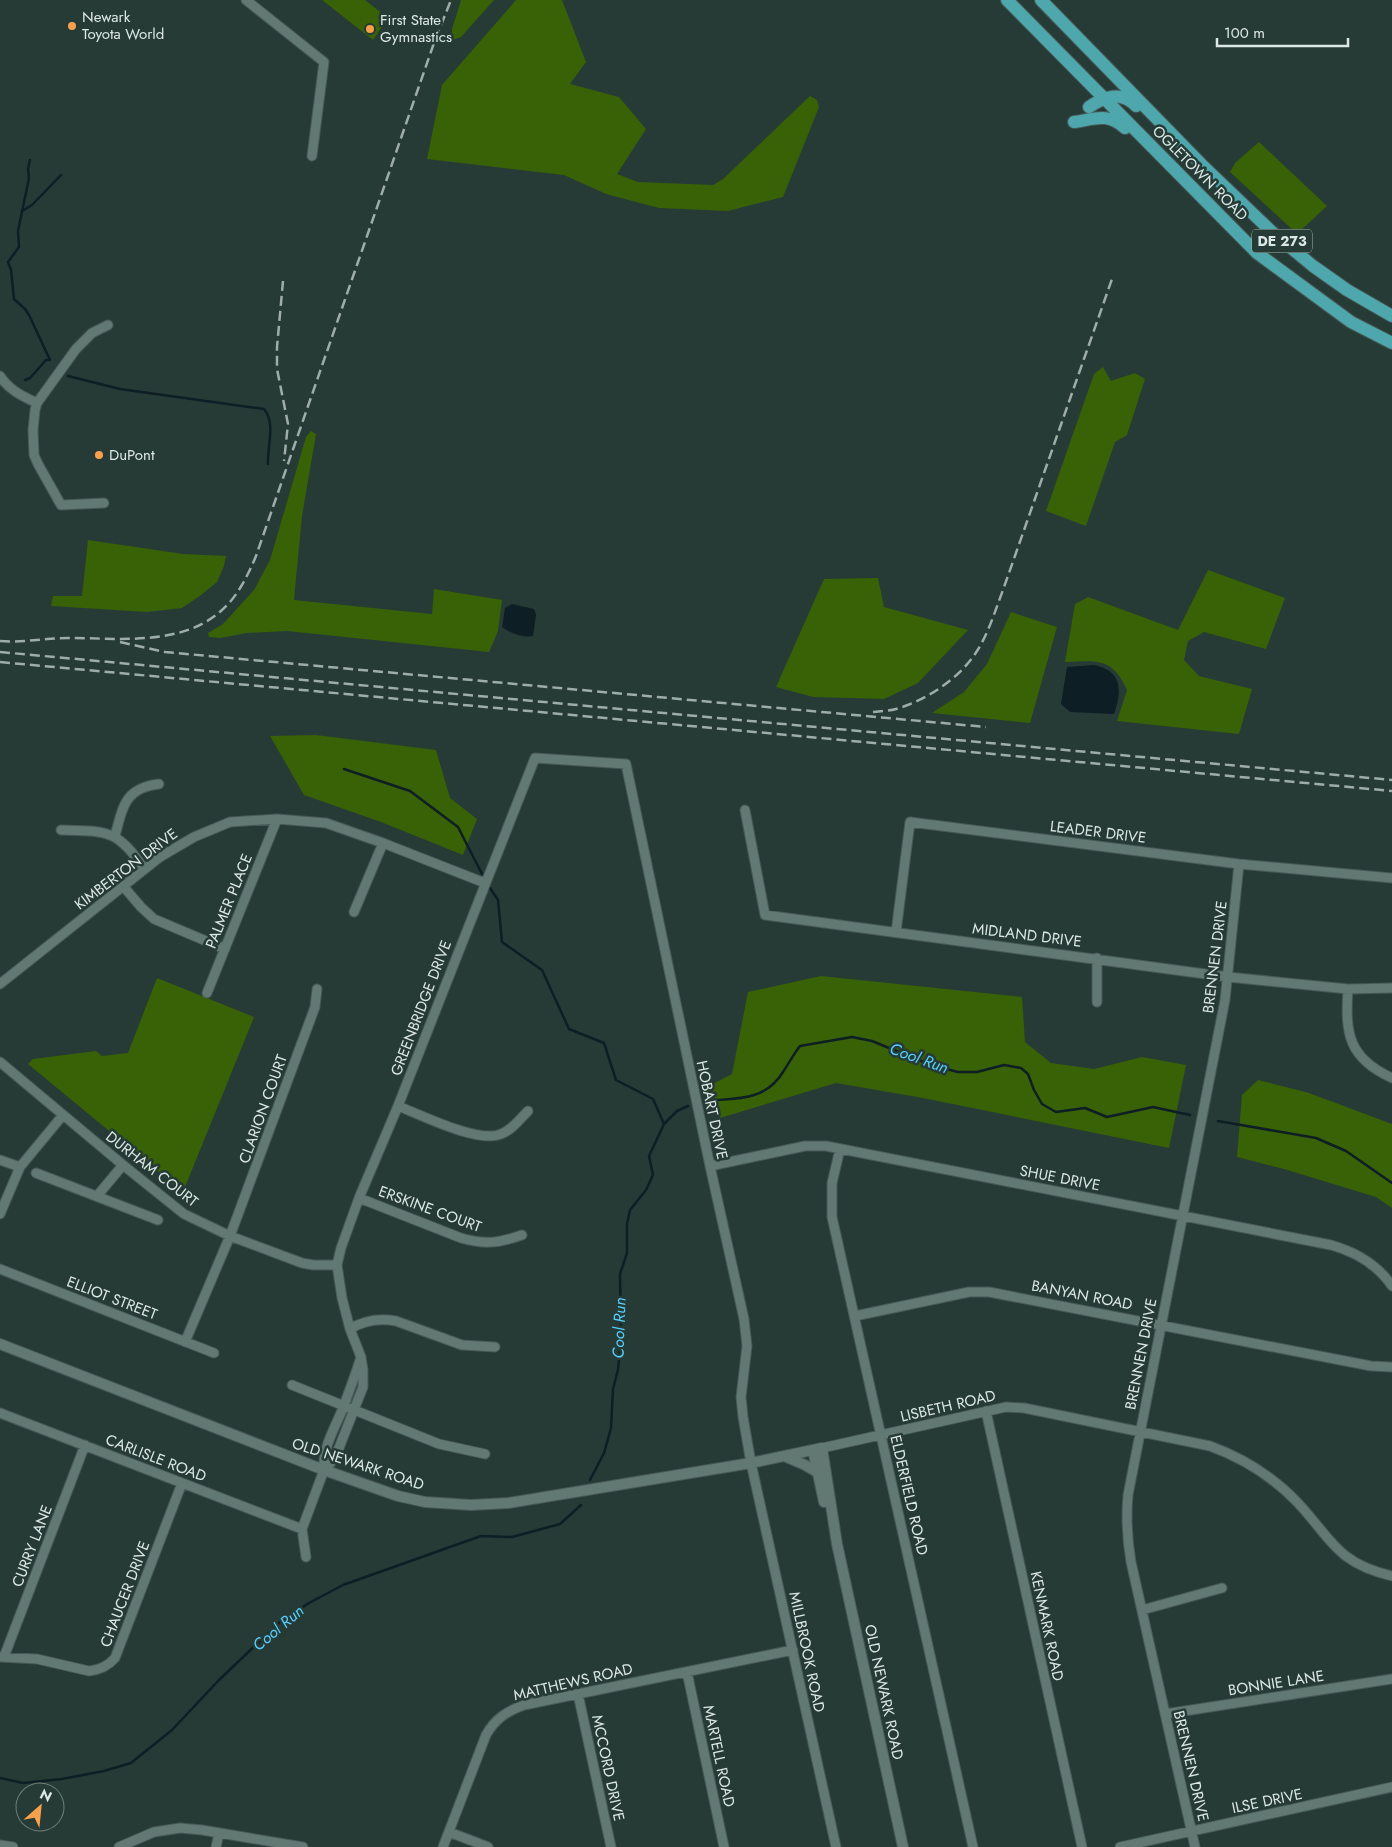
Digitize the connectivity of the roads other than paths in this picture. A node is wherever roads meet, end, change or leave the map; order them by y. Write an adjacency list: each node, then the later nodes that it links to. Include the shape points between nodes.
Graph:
1 (246, 0): 8 (street, via 324,62)
2 (1007, 0): 4 (main road, OGLETOWN ROAD / DE 273)
3 (1040, 0): 9 (main road, OGLETOWN ROAD / DE 273)
4 (1103, 98): 5 (main road); 7 (main road, OGLETOWN ROAD / DE 273); 9 (main road, via 1124,97 1132,101 1174,146)
5 (1089, 108)
6 (1074, 122): 7 (main road, via 1097,117 1117,121)
7 (1156, 152): 12 (main road, OGLETOWN ROAD / DE 273, via 1257,253 1351,322)
8 (312, 156)
9 (1201, 164): 10 (main road, OGLETOWN ROAD / DE 273, via 1313,266)
10 (1392, 316)
11 (108, 325): 14 (street, via 76,349)
12 (1392, 343)
13 (0, 376): 14 (street, via 20,396)
14 (37, 403): 15 (street, via 34,455 61,505)
15 (104, 503)
16 (626, 764): 26 (street, GREENBRIDGE DRIVE, via 535,758); 47 (street, HOBART DRIVE)
17 (159, 784): 21 (street, via 140,788 129,798 124,804)
18 (745, 810): 29 (street, MIDLAND DRIVE, via 765,915)
19 (277, 819): 22 (street, KIMBERTON DRIVE, via 326,823); 24 (street, KIMBERTON DRIVE, via 230,822 215,827 174,848); 30 (street, PALMER PLACE)
20 (61, 830): 21 (street, via 96,831)
21 (115, 836): 24 (street, via 131,850)
22 (383, 843): 26 (street, KIMBERTON DRIVE); 28 (street)
23 (1239, 864): 25 (street, LEADER DRIVE); 29 (street, LEADER DRIVE, via 910,822); 32 (street, BRENNEN DRIVE)
24 (144, 869): 27 (street, KIMBERTON DRIVE)
25 (1392, 878)
26 (485, 883): 41 (street, GREENBRIDGE DRIVE)
27 (123, 886): 30 (street, via 154,919); 33 (street, KIMBERTON DRIVE)
28 (354, 912)
29 (896, 932): 31 (street, MIDLAND DRIVE)
30 (225, 949): 37 (street, PALMER PLACE)
31 (1097, 958): 32 (street, MIDLAND DRIVE); 38 (street)
32 (1228, 977): 36 (street, MIDLAND DRIVE); 53 (street, BRENNEN DRIVE)
33 (0, 984)
34 (1392, 988): 36 (street, MIDLAND DRIVE)
35 (317, 989): 56 (street, CLARION COURT, via 315,1007)
36 (1348, 989): 40 (street, via 1347,1030 1353,1044 1371,1066)
37 (207, 993)
38 (1097, 1002)
39 (0, 1062): 43 (street, DURHAM COURT)
40 (1392, 1078)
41 (398, 1106): 42 (street, via 480,1136 500,1134 510,1129); 51 (street, GREENBRIDGE DRIVE)
42 (528, 1111)
43 (63, 1115): 46 (street, DURHAM COURT); 48 (street)
44 (840, 1149): 47 (street, SHUE DRIVE, via 805,1146); 53 (street, SHUE DRIVE); 60 (street, ELDERFIELD ROAD, via 832,1184 832,1217)
45 (0, 1160): 48 (street)
46 (123, 1165): 50 (street); 56 (street, DURHAM COURT, via 184,1214)
47 (710, 1166): 80 (street, HOBART DRIVE, via 746,1334 741,1397)
48 (20, 1168): 52 (street)
49 (36, 1173): 50 (street)
50 (97, 1196): 54 (street)
51 (359, 1198): 55 (street, ERSKINE COURT, via 478,1243 489,1244); 57 (street, GREENBRIDGE DRIVE)
52 (0, 1214)
53 (1182, 1216): 59 (street, SHUE DRIVE, via 1346,1249 1380,1270); 61 (street, BRENNEN DRIVE)
54 (158, 1220)
55 (522, 1235)
56 (230, 1236): 57 (street, DURHAM COURT, via 302,1263); 63 (street, CLARION COURT)
57 (337, 1265): 62 (street, GREENBRIDGE DRIVE)
58 (0, 1269): 63 (street, ELLIOT STREET)
59 (1392, 1286)
60 (855, 1316): 61 (street, BANYAN ROAD, via 980,1291); 75 (street, ELDERFIELD ROAD)
61 (1161, 1325): 68 (street, BANYAN ROAD, via 1371,1366); 74 (street, BRENNEN DRIVE)
62 (350, 1329): 65 (street, via 361,1322 396,1321 462,1345); 67 (street, GREENBRIDGE DRIVE)
63 (185, 1342): 66 (street, ELLIOT STREET)
64 (0, 1344): 81 (street, OLD NEWARK ROAD)
65 (495, 1347)
66 (214, 1353)
67 (361, 1357): 70 (street); 71 (street, GREENBRIDGE DRIVE, via 363,1386)
68 (1392, 1367)
69 (292, 1385): 70 (street)
70 (343, 1407): 71 (street); 81 (street, via 325,1450)
71 (353, 1411): 78 (street, via 439,1444); 81 (street, GREENBRIDGE DRIVE, via 335,1458)
72 (0, 1412): 76 (street, CARLISLE ROAD)
73 (986, 1412): 74 (street, LISBETH ROAD, via 1006,1407 1024,1408); 75 (street, LISBETH ROAD); 112 (street, KENMARK ROAD)
74 (1140, 1432): 87 (street, LISBETH ROAD, via 1210,1446 1239,1458 1287,1492 1332,1545 1348,1558); 89 (street, BRENNEN DRIVE, via 1128,1495 1126,1527)
75 (881, 1435): 77 (street, LISBETH ROAD); 111 (street, ELDERFIELD ROAD)
76 (85, 1445): 83 (street, CARLISLE ROAD); 91 (street, CURRY LANE)
77 (817, 1449): 79 (street, OLD NEWARK ROAD); 82 (street, OLD NEWARK ROAD); 85 (street, OLD NEWARK ROAD)
78 (485, 1454)
79 (784, 1456): 80 (street, OLD NEWARK ROAD); 82 (street)
80 (751, 1463): 81 (street, OLD NEWARK ROAD, via 518,1502 471,1505 425,1502 398,1496); 90 (street, MILLBROOK ROAD)
81 (324, 1470): 84 (street)
82 (817, 1472): 85 (street, OLD NEWARK ROAD)
83 (182, 1483): 84 (street, CARLISLE ROAD); 91 (street, CHAUCER DRIVE, via 115,1658 110,1663 89,1671 37,1659)
84 (302, 1529): 86 (street)
85 (837, 1544): 110 (street, OLD NEWARK ROAD)
86 (306, 1556)
87 (1392, 1576)
88 (1222, 1588): 89 (street)
89 (1142, 1610): 95 (street, BRENNEN DRIVE)
90 (793, 1650): 92 (street, MATTHEWS ROAD); 109 (street, MILLBROOK ROAD)
91 (2, 1657)
92 (687, 1672): 94 (street, MATTHEWS ROAD); 108 (street, MARTELL ROAD)
93 (1392, 1679): 95 (street, BONNIE LANE)
94 (578, 1694): 98 (street, MATTHEWS ROAD, via 524,1705 495,1721 482,1744); 107 (street, MCCORD DRIVE)
95 (1165, 1714): 97 (street, BRENNEN DRIVE)
96 (1392, 1787): 97 (street, ILSE DRIVE)
97 (1191, 1831): 113 (street, ILSE DRIVE); 114 (street, BRENNEN DRIVE)
98 (449, 1832): 105 (street, MATTHEWS ROAD); 106 (street)
99 (219, 1833): 102 (street, via 191,1828 167,1829 141,1836); 103 (street); 104 (street)
100 (0, 1846): 101 (street)
101 (13, 1847)
102 (119, 1847)
103 (216, 1847)
104 (304, 1847)
105 (443, 1847)
106 (488, 1847)
107 (611, 1847)
108 (724, 1847)
109 (836, 1847)
110 (903, 1847)
111 (973, 1847)
112 (1082, 1847)
113 (1120, 1847)
114 (1195, 1847)

